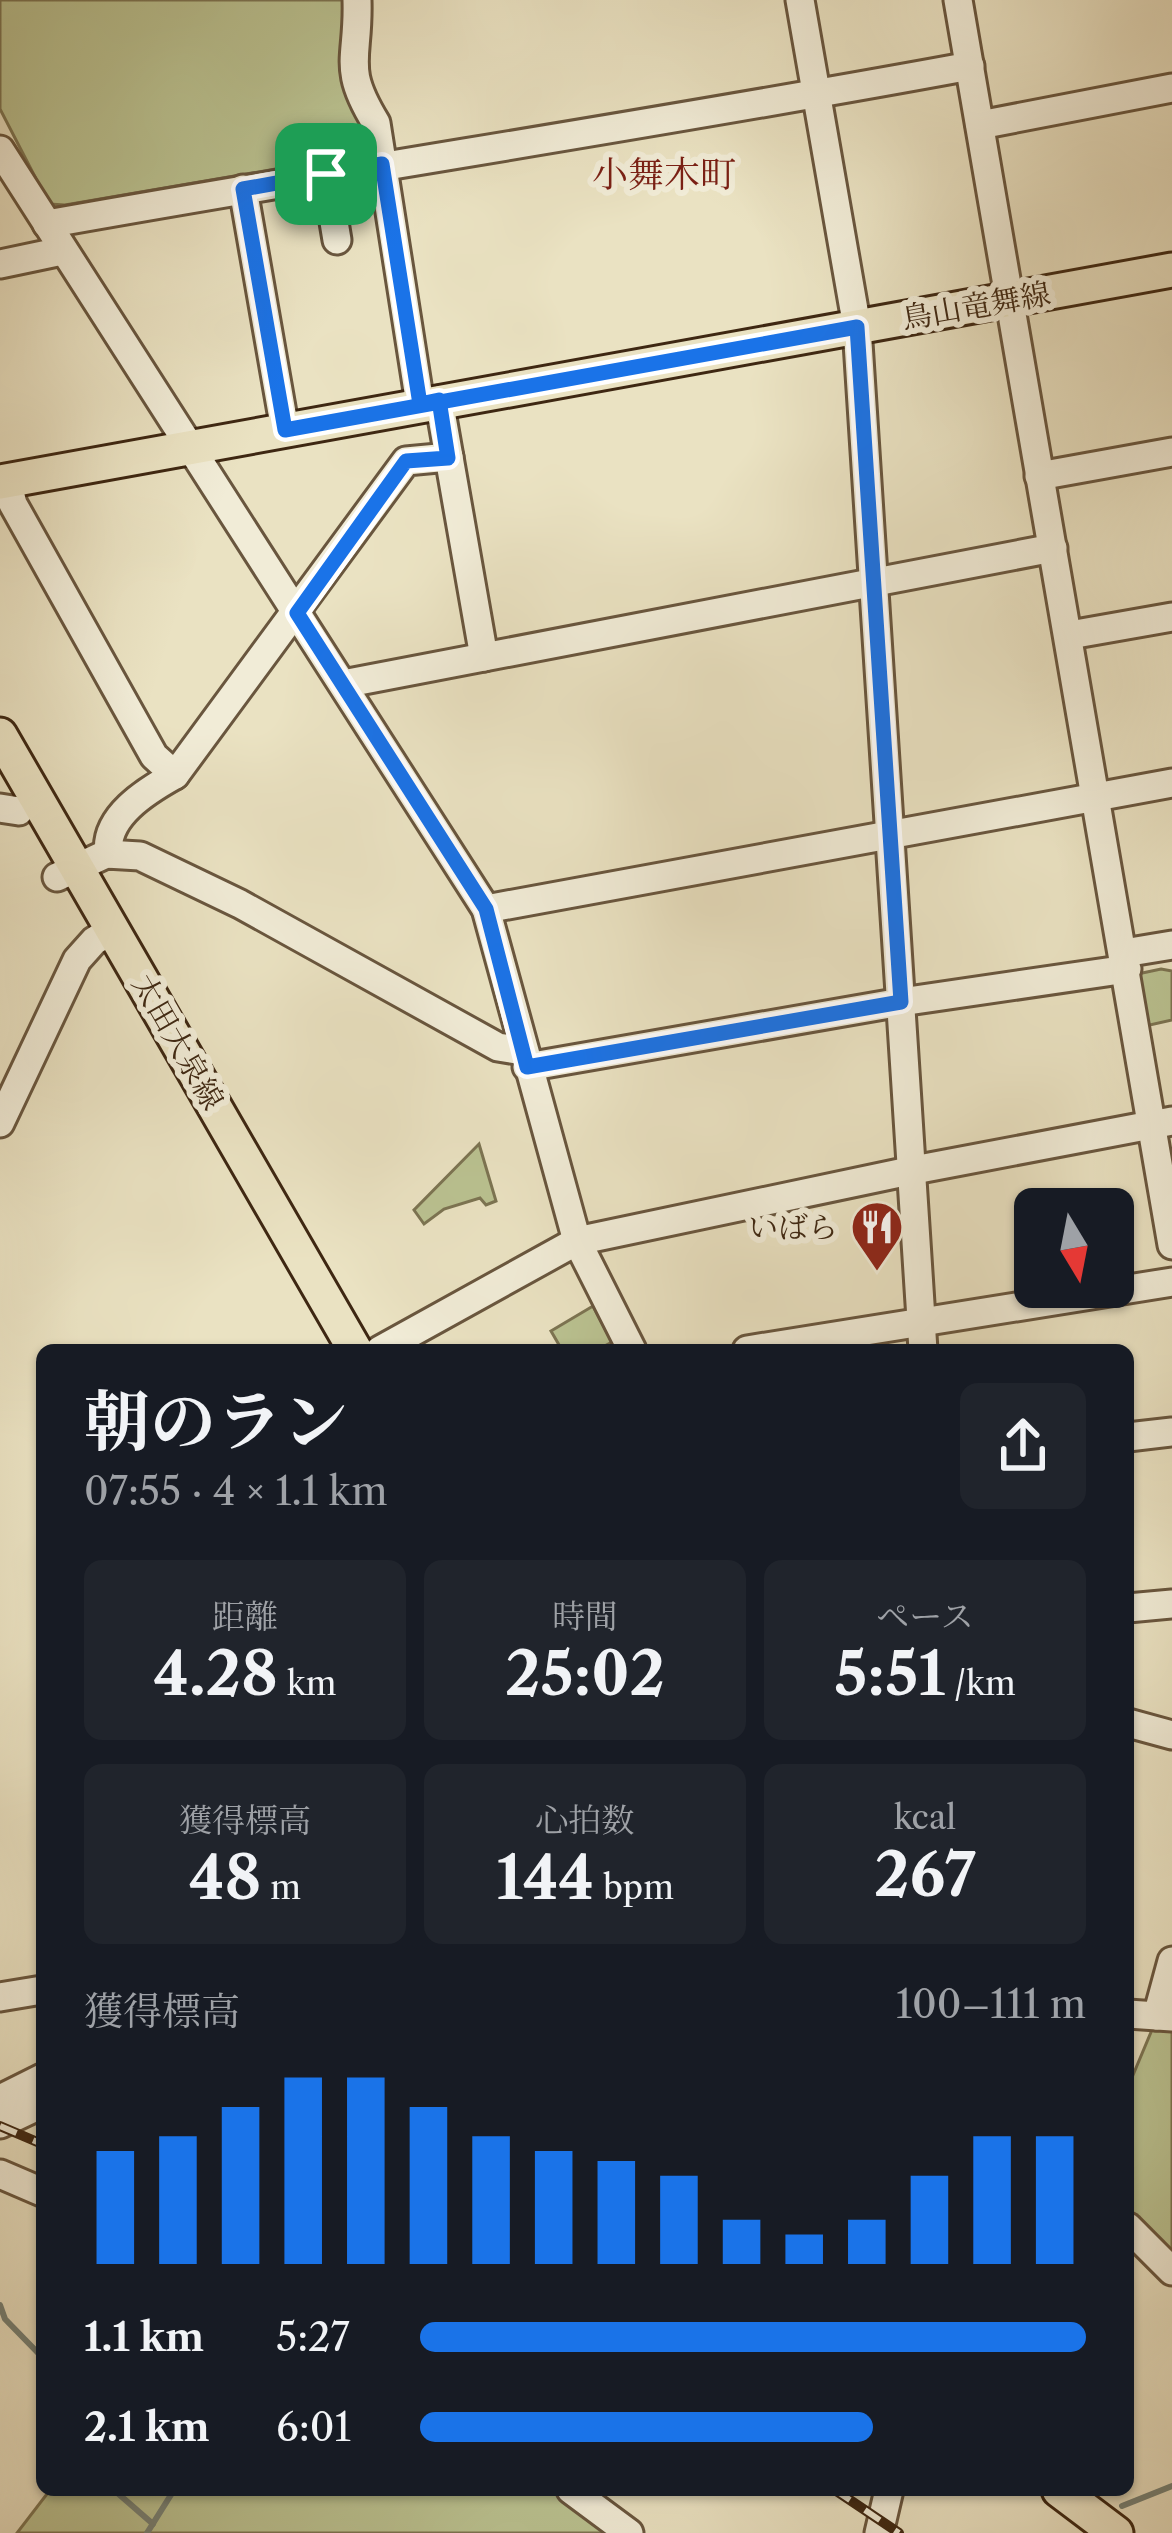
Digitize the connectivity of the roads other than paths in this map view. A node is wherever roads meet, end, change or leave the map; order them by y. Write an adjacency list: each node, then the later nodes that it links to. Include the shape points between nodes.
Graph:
1 (358, 0): 9 (street, via 352,66 376,123)
2 (800, 0): 6 (street)
3 (958, 0): 4 (street)
4 (970, 66): 6 (street); 7 (street)
5 (1172, 88): 7 (street)
6 (819, 94): 9 (street); 18 (street)
7 (980, 124): 17 (street)
8 (1, 154): 12 (street)
9 (382, 164): 10 (street); 19 (street)
10 (326, 174): 11 (street); 13 (street)
11 (243, 189): 12 (street); 20 (street)
12 (47, 224): 14 (street)
13 (337, 240)
14 (62, 251): 15 (street); 21 (street)
15 (0, 264)
16 (1172, 270): 17 (main road, 鳥山竜舞線)
17 (1011, 300): 18 (main road, 鳥山竜舞線); 24 (street)
18 (857, 327): 19 (main road, 鳥山竜舞線); 27 (street)
19 (430, 402): 20 (main road, 鳥山竜舞線); 23 (street)
20 (285, 430): 21 (main road, 鳥山竜舞線)
21 (190, 448): 25 (main road, 鳥山竜舞線); 28 (street)
22 (1172, 452): 24 (street)
23 (448, 458): 28 (street, via 406,461); 31 (street)
24 (1039, 476): 26 (street)
25 (4, 481): 34 (street, via 154,756)
26 (1053, 548): 27 (street); 30 (street)
27 (875, 584): 31 (street); 39 (street)
28 (297, 613): 32 (street); 34 (street)
29 (1172, 616): 30 (street)
30 (1070, 635): 37 (street)
31 (484, 657): 32 (street)
32 (343, 684): 42 (street)
33 (0, 735): 41 (main road, 太田大泉線)
34 (175, 775): 40 (street, via 124,814)
35 (0, 778): 38 (main road, 太田大泉線)
36 (1172, 783): 37 (street)
37 (1096, 796): 39 (street); 45 (street)
38 (9, 809): 41 (main road, 太田大泉線)
39 (891, 834): 42 (street); 46 (street)
40 (109, 854): 41 (street); 47 (street, via 140,856 193,879)
41 (67, 871): 43 (main road, 太田大泉線)
42 (486, 909): 47 (street)
43 (104, 935): 48 (street, via 77,960); 55 (main road, 太田大泉線); 56 (main road, 太田大泉線)
44 (1172, 945): 45 (street)
45 (1125, 961): 46 (street); 49 (street)
46 (901, 1002): 47 (street); 50 (street)
47 (525, 1059): 51 (street)
48 (0, 1123)
49 (1162, 1123): 50 (street); 52 (street)
50 (914, 1170): 51 (street); 54 (street)
51 (577, 1241): 57 (street); 58 (street)
52 (1172, 1245)
53 (1172, 1282): 54 (street)
54 (922, 1321): 59 (street); 60 (street)
55 (329, 1344)
56 (351, 1344)
57 (391, 1344)
58 (629, 1344)
59 (783, 1344)
60 (923, 1344)
61 (1172, 1432): 62 (street)
62 (1134, 1436)
63 (1172, 1604): 64 (street)
64 (1134, 1607)
65 (1134, 1726): 66 (street)
66 (1172, 1735)
67 (1172, 1961): 71 (street)
68 (36, 1991): 69 (street)
69 (0, 1997)
70 (1134, 2014): 71 (street)
71 (1165, 2016)
72 (36, 2081): 74 (street)
73 (36, 2094): 74 (street)
74 (0, 2100)
75 (36, 2107): 76 (street)
76 (0, 2124)
77 (0, 2174): 78 (street)
78 (36, 2189)
79 (1134, 2234): 80 (street)
80 (1172, 2272)
81 (579, 2496): 85 (street)
82 (888, 2496): 86 (street)
83 (1038, 2496): 87 (main road)
84 (1067, 2496): 88 (main road)
85 (629, 2533)
86 (879, 2533)
87 (1084, 2533)
88 (1116, 2533)

